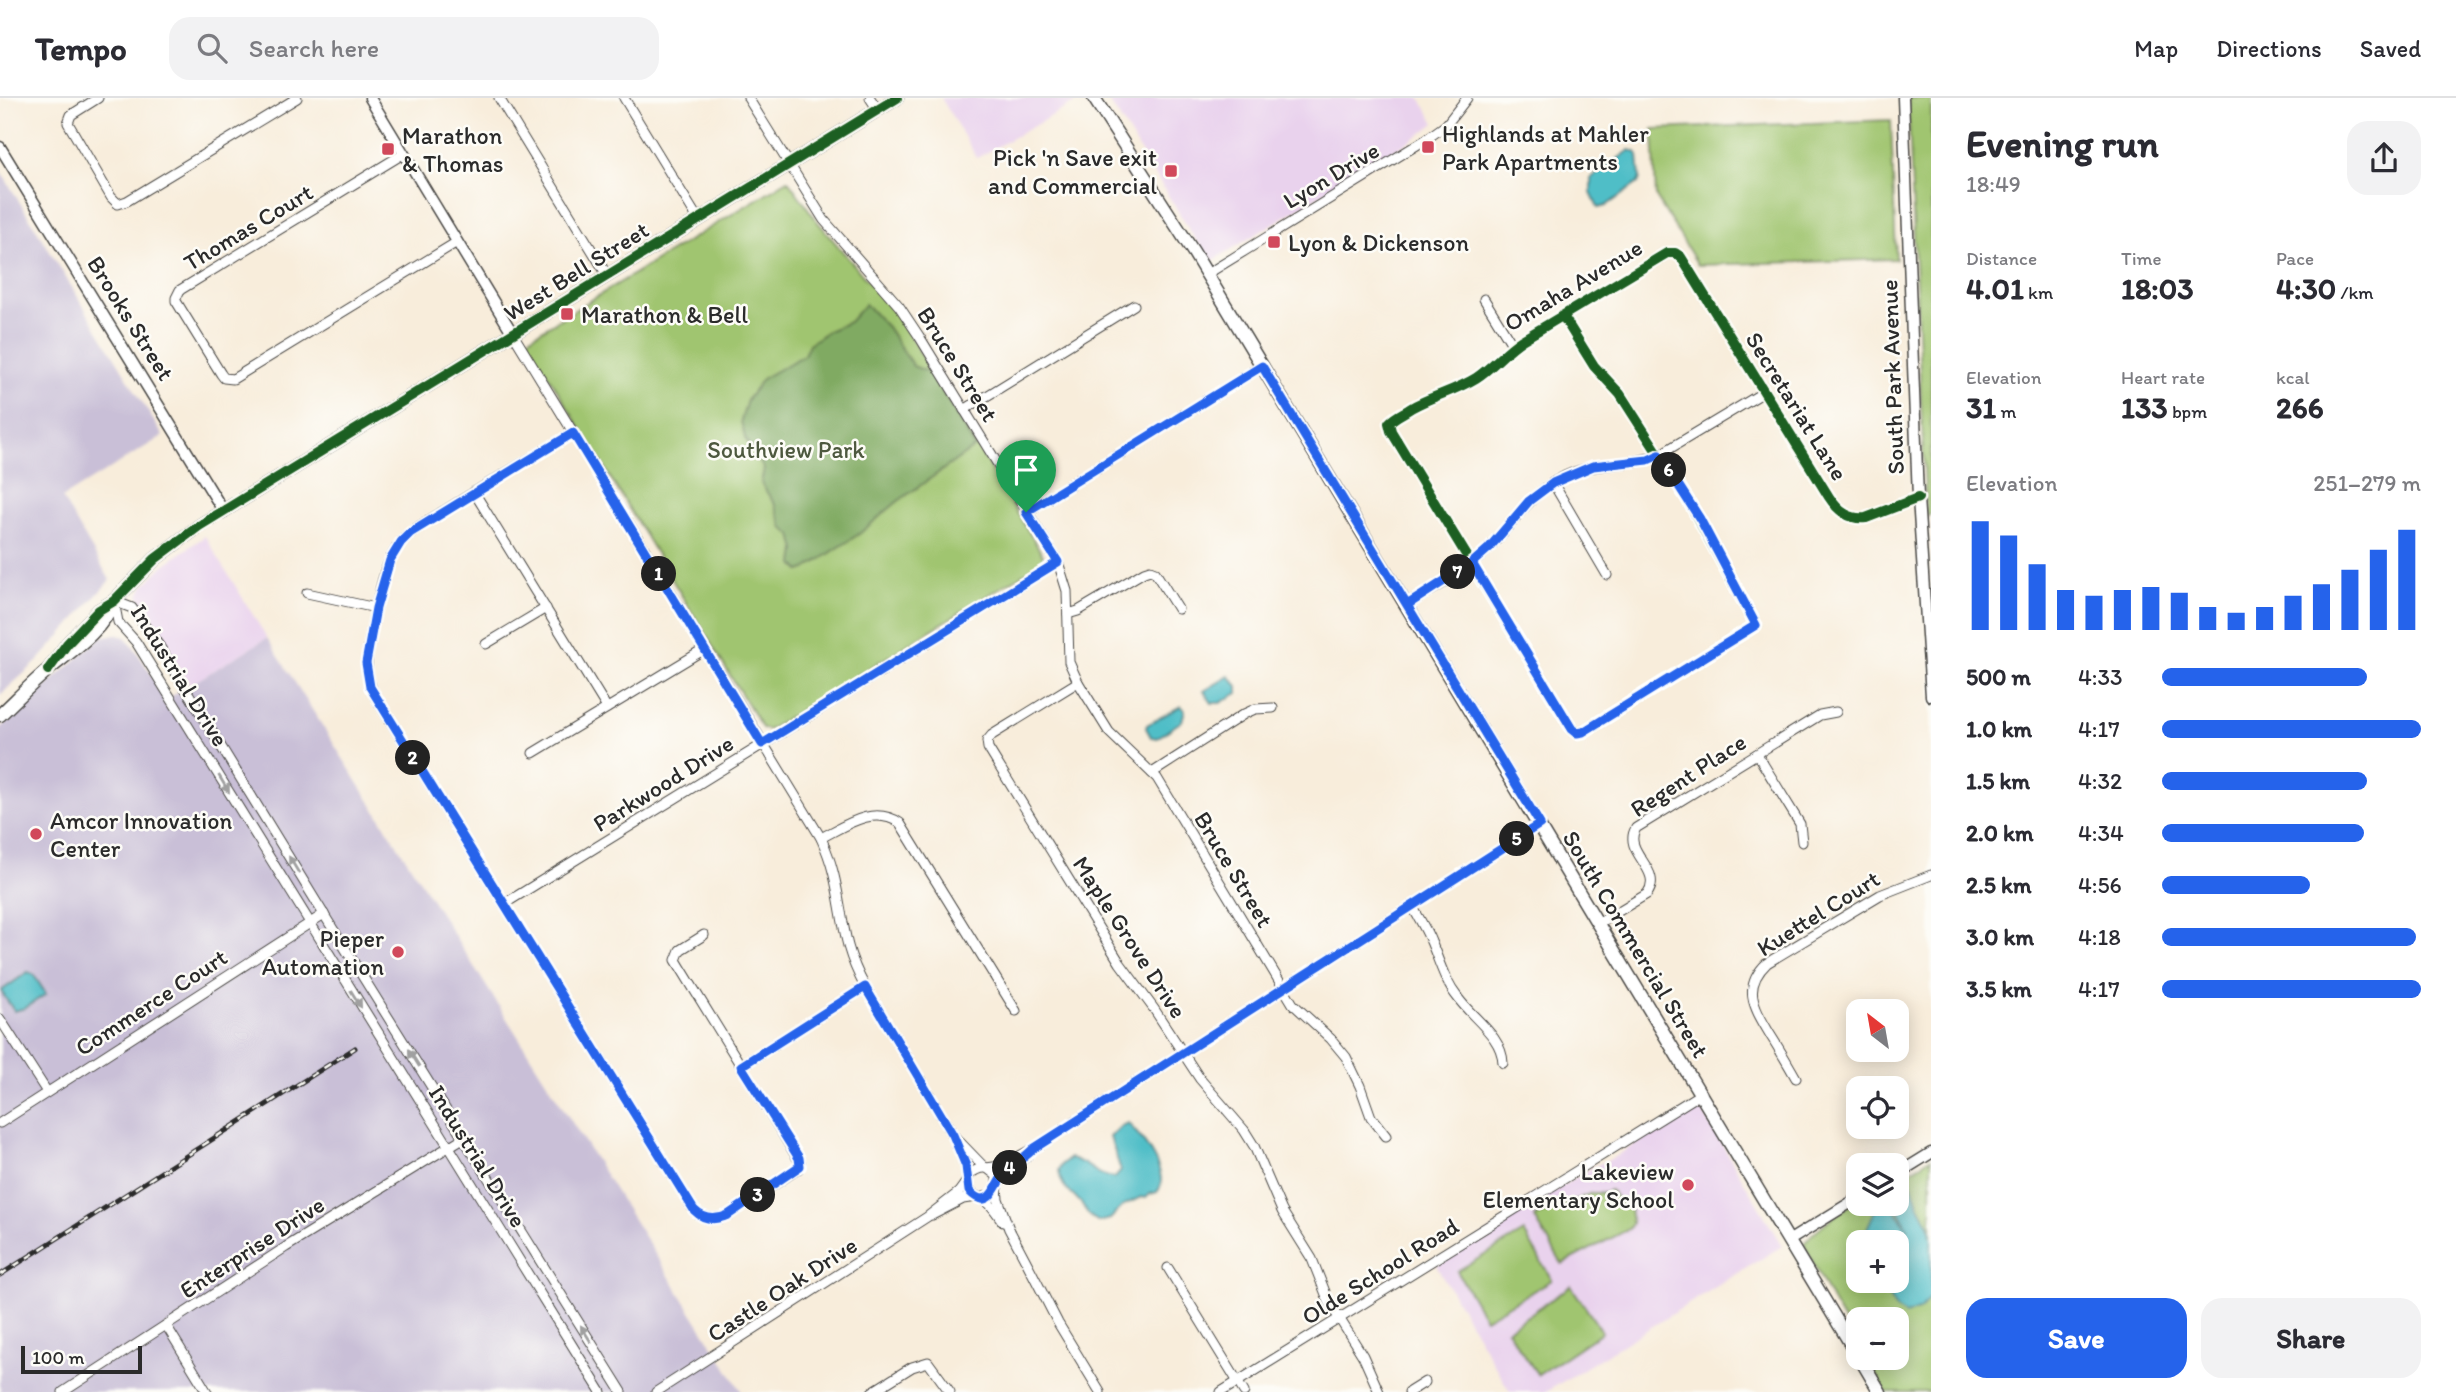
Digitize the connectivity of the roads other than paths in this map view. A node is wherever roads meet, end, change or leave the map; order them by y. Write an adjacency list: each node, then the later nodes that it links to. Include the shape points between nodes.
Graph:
1 (98, 98): 2 (street, via 71,115 69,128 111,197 122,204)
2 (297, 98)
3 (370, 98): 14 (street)
4 (499, 98): 20 (street)
5 (624, 98): 16 (street)
6 (748, 98): 15 (street, Bruce Street)
7 (870, 98): 12 (street)
8 (897, 98): 12 (main road, West Bell Street)
9 (1094, 98): 19 (main road, South Commercial Street)
10 (1467, 98): 19 (street, Lyon Drive, via 1446,125 1426,140)
11 (1903, 98): 33 (street, South Park Avenue)
12 (878, 110): 15 (main road, West Bell Street)
13 (0, 147): 34 (street, Brooks Street)
14 (403, 154): 17 (street); 17 (street, Thomas Court, via 180,290 176,301 221,374 233,379)
15 (788, 164): 16 (main road, West Bell Street); 28 (street, Bruce Street, via 824,220 898,306)
16 (698, 219): 20 (main road, West Bell Street)
17 (457, 242): 24 (street)
18 (1675, 253): 23 (street, Omaha Avenue, via 1667,253); 27 (street, Secretariat Lane)
19 (1207, 274): 26 (main road, South Commercial Street)
20 (607, 275): 24 (main road, West Bell Street)
21 (1484, 299): 25 (street)
22 (1134, 305): 28 (street)
23 (1563, 316): 25 (street, Omaha Avenue); 30 (street)
24 (513, 334): 29 (street); 34 (main road, West Bell Street)
25 (1513, 346): 37 (street, Omaha Avenue, via 1479,376 1422,401 1389,424)
26 (1262, 366): 35 (street); 42 (main road, South Commercial Street)
27 (1764, 392): 30 (street); 33 (street, Secretariat Lane, via 1841,512 1866,519)
28 (964, 410): 35 (street, Bruce Street)
29 (573, 433): 32 (street); 48 (street)
30 (1659, 455): 31 (street, via 1593,466); 37 (street, via 1700,519 1756,625 1583,732 1572,729)
31 (1553, 483): 37 (street, via 1529,501); 38 (street)
32 (474, 492): 43 (street, via 401,542 390,560); 44 (street)
33 (1918, 498): 39 (street, South Park Avenue)
34 (224, 512): 41 (main road, via 155,559)
35 (1026, 512): 36 (street, Bruce Street)
36 (1058, 562): 46 (street, Bruce Street); 55 (street, Parkwood Drive)
37 (1472, 563): 42 (street)
38 (1607, 575)
39 (1927, 587): 50 (street, South Park Avenue)
40 (307, 593): 43 (street)
41 (114, 601): 54 (main road, via 107,617 74,651); 65 (street, Industrial Drive, one-way to 41, via 154,637 132,608); 67 (street, Industrial Drive, one-way to 67, via 118,622 136,642)
42 (1407, 605): 59 (main road, South Commercial Street)
43 (376, 608): 63 (street, via 366,663 370,687)
44 (546, 608): 47 (street); 51 (street)
45 (1178, 609): 46 (street, via 1156,572 1150,570)
46 (1068, 614): 49 (street, Bruce Street, via 1069,662)
47 (486, 644)
48 (705, 649): 51 (street); 55 (street)
49 (1078, 682): 58 (street, Bruce Street, via 1110,732); 73 (street, Maple Grove Drive, via 992,735 987,745 1120,963)
50 (1931, 696)
51 (607, 708): 56 (street)
52 (1272, 708): 58 (street, via 1244,714)
53 (1836, 712): 57 (street, Regent Place, via 1820,715)
54 (0, 715)
55 (762, 744): 60 (street); 63 (street, Parkwood Drive)
56 (533, 753)
57 (1757, 754): 61 (street, via 1800,824); 66 (street, Regent Place, via 1636,828 1632,843 1652,879 1651,889)
58 (1152, 773): 70 (street, Bruce Street)
59 (1540, 824): 64 (street); 66 (main road, South Commercial Street)
60 (821, 838): 69 (street, via 835,873 849,948); 71 (street, via 872,815 900,823)
61 (1802, 842)
62 (1931, 875): 76 (street, Kuettel Court, via 1880,895 1767,963 1757,975 1752,988 1756,1011)
63 (504, 904): 75 (street, via 701,1216 715,1219 728,1215 800,1166)
64 (1412, 906): 70 (street); 74 (street, via 1453,991 1500,1045)
65 (324, 914): 67 (street, Commerce Court); 82 (street, Industrial Drive, one-way to 65)
66 (1600, 923): 78 (main road, South Commercial Street)
67 (310, 924): 77 (street, Commerce Court); 83 (street, Industrial Drive, one-way to 83)
68 (704, 935): 75 (street, via 680,950 676,960)
69 (865, 987): 75 (street); 80 (street)
70 (1284, 989): 73 (street); 81 (street, Bruce Street, via 1346,1057 1371,1117)
71 (1016, 1011)
72 (0, 1019): 77 (street)
73 (1183, 1054): 84 (street); 96 (street, Maple Grove Drive, via 1254,1146 1271,1189 1312,1259)
74 (1503, 1063)
75 (741, 1066)
76 (1796, 1078)
77 (47, 1092): 79 (street, Commerce Court)
78 (1702, 1093): 94 (main road, South Commercial Street); 96 (street, Olde School Road)
79 (0, 1122)
80 (953, 1135): 86 (street); 88 (street)
81 (1386, 1136)
82 (463, 1138): 83 (street, Enterprise Drive); 105 (street, Industrial Drive, one-way to 82)
83 (449, 1147): 97 (street, Enterprise Drive); 104 (street, Industrial Drive)
84 (1033, 1149): 86 (street, via 1000,1166); 89 (street, via 1004,1173)
85 (1931, 1153): 87 (street)
86 (985, 1167): 88 (street, via 974,1170); 89 (street, via 995,1174)
87 (1909, 1167)
88 (967, 1180): 90 (street, via 969,1191); 92 (street, Castle Oak Drive)
89 (998, 1185): 90 (street, via 991,1195); 93 (street)
90 (978, 1197): 92 (street, Castle Oak Drive, via 963,1199); 93 (street)
91 (1846, 1205): 94 (street)
92 (928, 1217): 106 (street, Castle Oak Drive)
93 (1009, 1229): 109 (street)
94 (1790, 1240): 98 (main road, South Commercial Street)
95 (1168, 1268): 100 (street)
96 (1339, 1319): 100 (street, Olde School Road); 112 (street, Maple Grove Drive)
97 (166, 1325): 102 (street, Enterprise Drive); 103 (street)
98 (1846, 1335)
99 (1867, 1370): 114 (main road, South Commercial Street)
100 (1237, 1382): 110 (street, Olde School Road); 111 (street)
101 (1425, 1382): 113 (street)
102 (64, 1392)
103 (207, 1392)
104 (601, 1392)
105 (622, 1392)
106 (656, 1392)
107 (872, 1392): 108 (street, via 928,1362)
108 (950, 1392)
109 (1100, 1392)
110 (1221, 1392)
111 (1244, 1392)
112 (1379, 1392)
113 (1409, 1392)
114 (1880, 1392)

